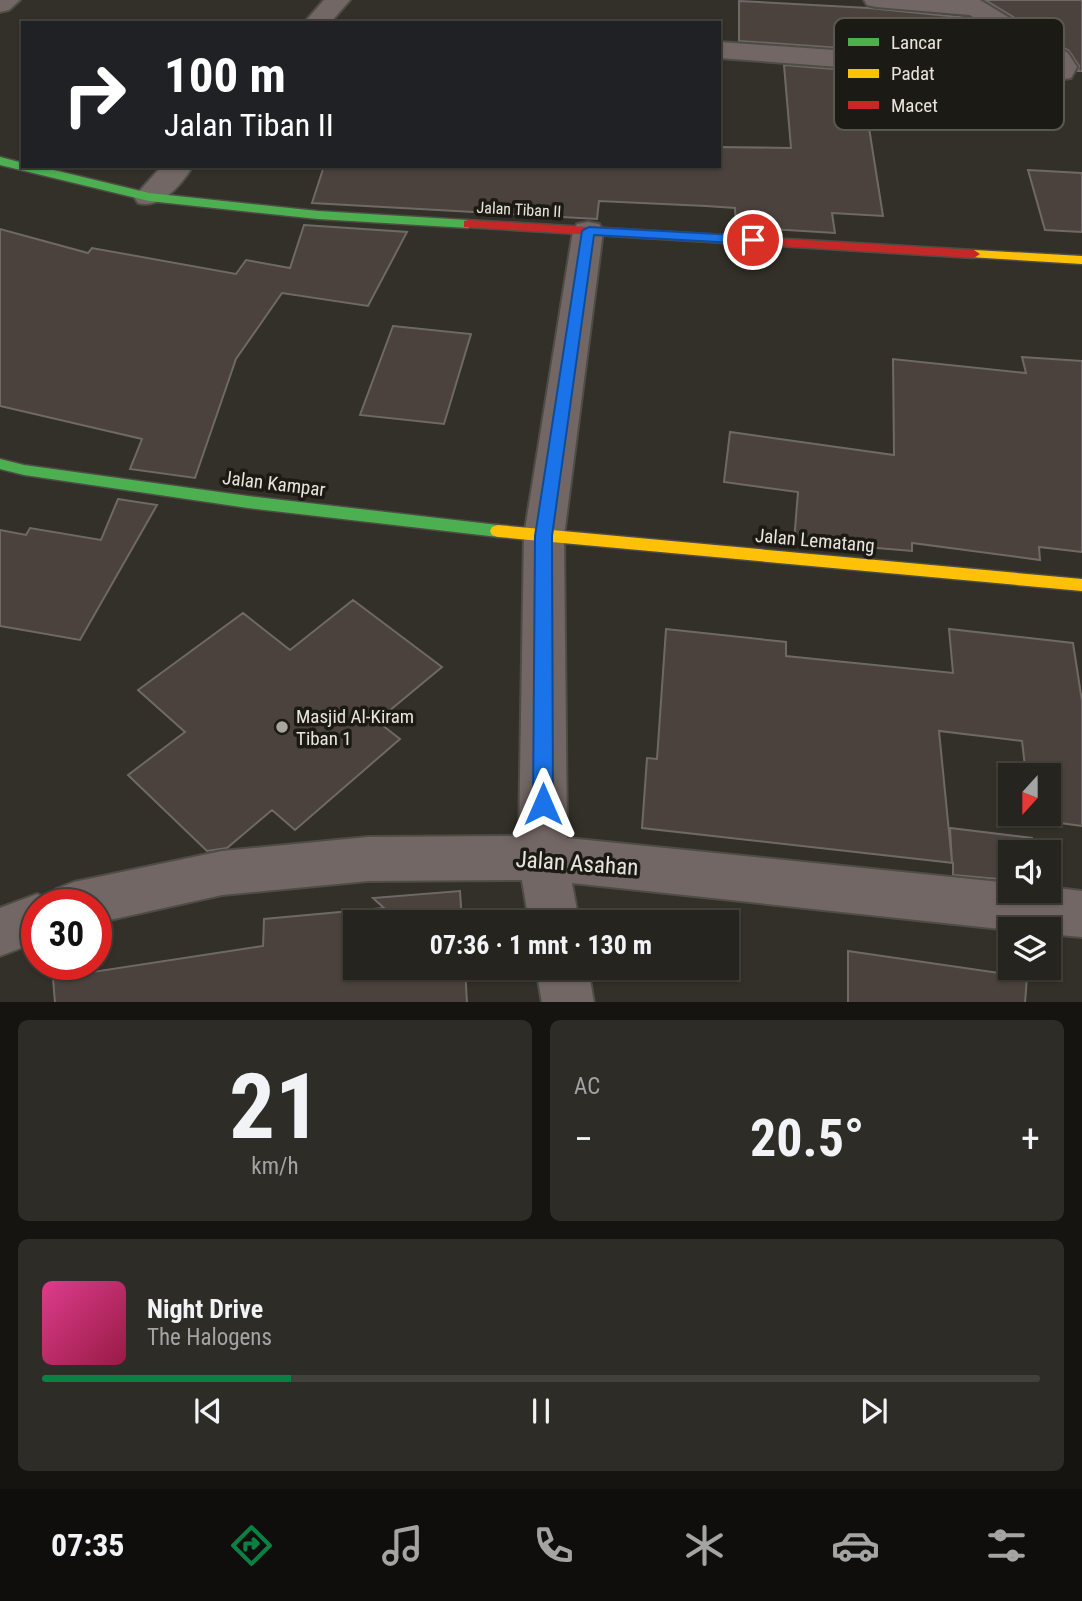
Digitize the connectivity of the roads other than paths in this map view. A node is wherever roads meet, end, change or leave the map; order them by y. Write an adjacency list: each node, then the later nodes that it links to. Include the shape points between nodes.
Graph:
1 (8, 0): 5 (street)
2 (338, 0): 7 (street)
3 (876, 0): 4 (street)
4 (969, 4): 6 (street)
5 (0, 5)
6 (992, 18)
7 (322, 21)
8 (721, 50): 9 (street)
9 (834, 59)
10 (0, 161): 11 (street, Jalan Tiban II)
11 (21, 168)
12 (22, 168): 14 (street, Jalan Tiban II)
13 (176, 168): 14 (street)
14 (149, 197): 15 (street, Jalan Tiban II, via 318,215)
15 (589, 231): 16 (street, Jalan Tiban II); 18 (street)
16 (1082, 260)
17 (0, 464): 18 (street, Jalan Kampar, via 248,502)
18 (544, 536): 19 (street, Jalan Lematang); 20 (street)
19 (1082, 585)
20 (543, 858): 21 (street, Jalan Asahan, via 368,859 222,873); 22 (street); 23 (street, Jalan Asahan)
21 (112, 897)
22 (552, 910)
23 (1082, 914)
24 (21, 924): 25 (street)
25 (0, 932)
26 (564, 980): 27 (street)
27 (568, 1002)

